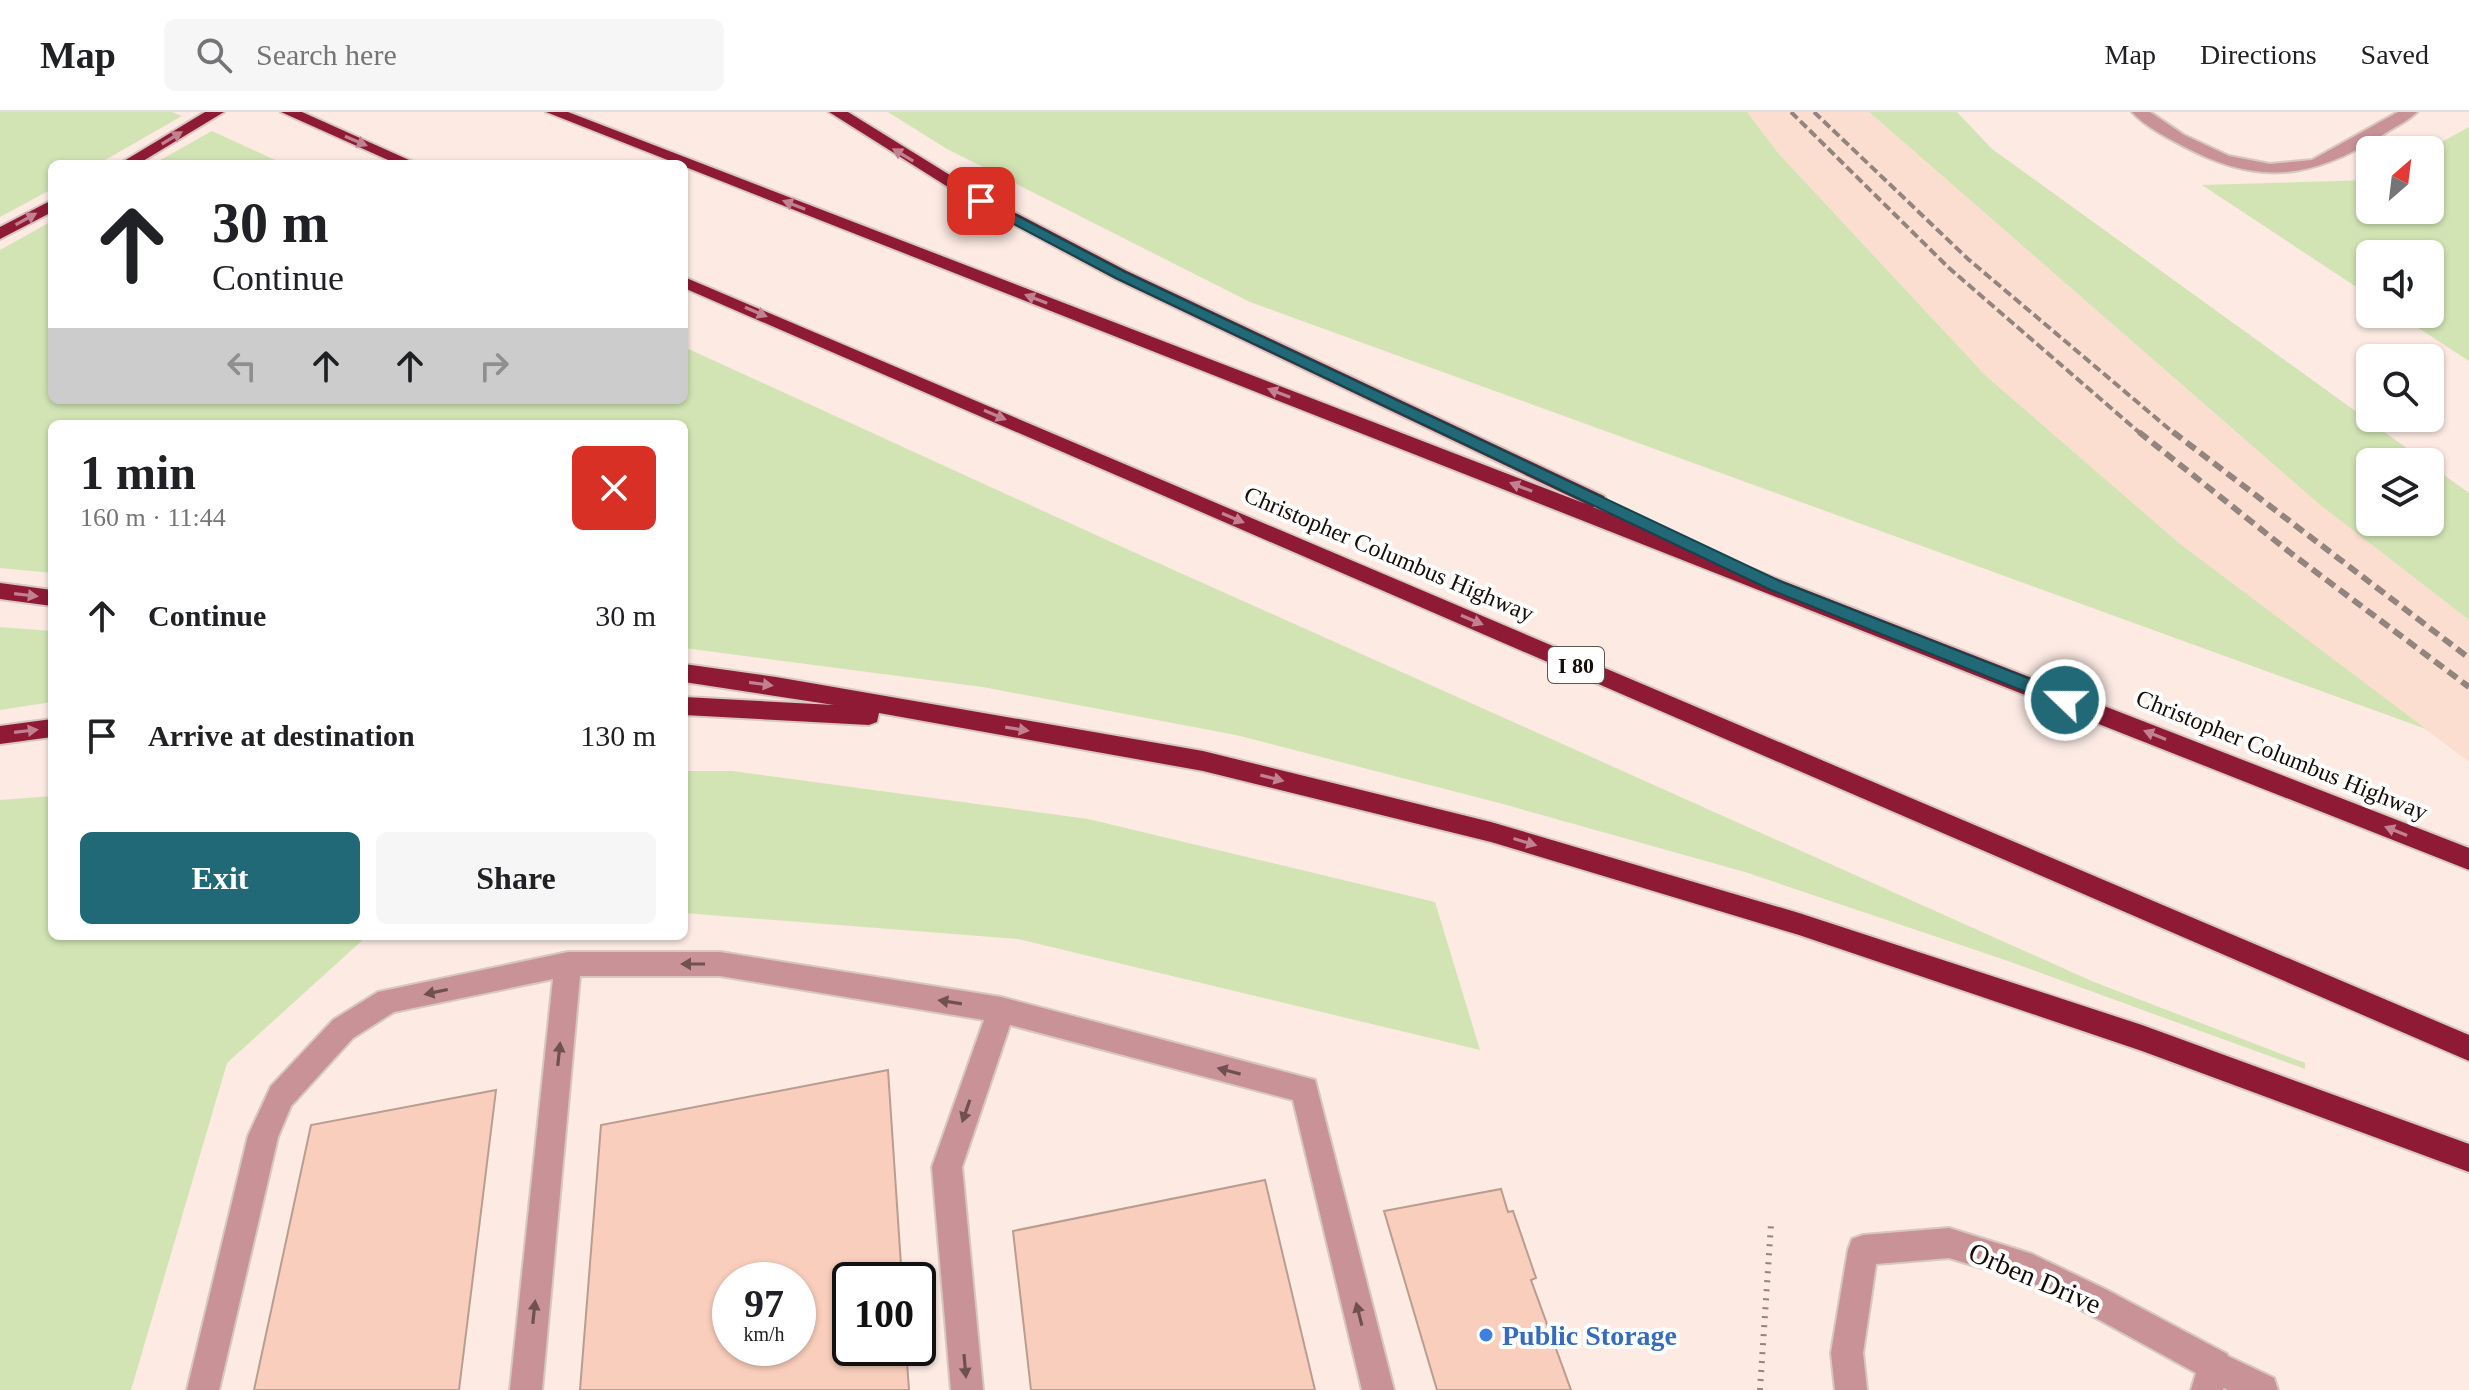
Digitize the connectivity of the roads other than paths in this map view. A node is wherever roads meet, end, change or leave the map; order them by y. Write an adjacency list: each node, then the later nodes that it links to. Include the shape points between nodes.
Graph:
1 (216, 112): 7 (highway, one-way to 1)
2 (554, 112): 9 (highway, Christopher Columbus Highway, one-way to 2)
3 (837, 112): 14 (highway, one-way to 3, via 1121,275 981,201)
4 (2140, 112): 5 (street, via 2193,148 2274,167 2317,163)
5 (2409, 112)
6 (296, 115): 8 (highway, one-way to 8)
7 (134, 160)
8 (401, 160)
9 (678, 160)
10 (688, 164): 14 (highway, Christopher Columbus Highway, one-way to 10)
11 (48, 207): 12 (highway, one-way to 11)
12 (0, 234)
13 (688, 284): 25 (highway, Christopher Columbus Highway / I 80, one-way to 25)
14 (1777, 586): 22 (highway, Christopher Columbus Highway, one-way to 14)
15 (0, 591): 16 (highway, one-way to 16)
16 (48, 597)
17 (688, 674): 19 (highway, one-way to 19)
18 (688, 706): 19 (highway)
19 (985, 724): 26 (highway, one-way to 26, via 1203,761 1491,832 1799,924 2128,1033)
20 (48, 729): 21 (highway, one-way to 20)
21 (0, 735)
22 (2469, 859)
23 (568, 964): 24 (street, one-way to 23, via 720,964); 28 (street, one-way to 28, via 388,1001 343,1029 307,1065 281,1096 263,1136); 29 (street, one-way to 23)
24 (1001, 1010): 30 (street, one-way to 30, via 947,1167); 31 (street, one-way to 24, via 1305,1090)
25 (2469, 1048)
26 (2469, 1158)
27 (2211, 1378): 32 (street, Orben Drive, via 2096,1301 2021,1265 1949,1243 1863,1250 1847,1353); 33 (street)
28 (203, 1390)
29 (526, 1390)
30 (967, 1390)
31 (1378, 1390)
32 (1851, 1390)
33 (2262, 1390)

